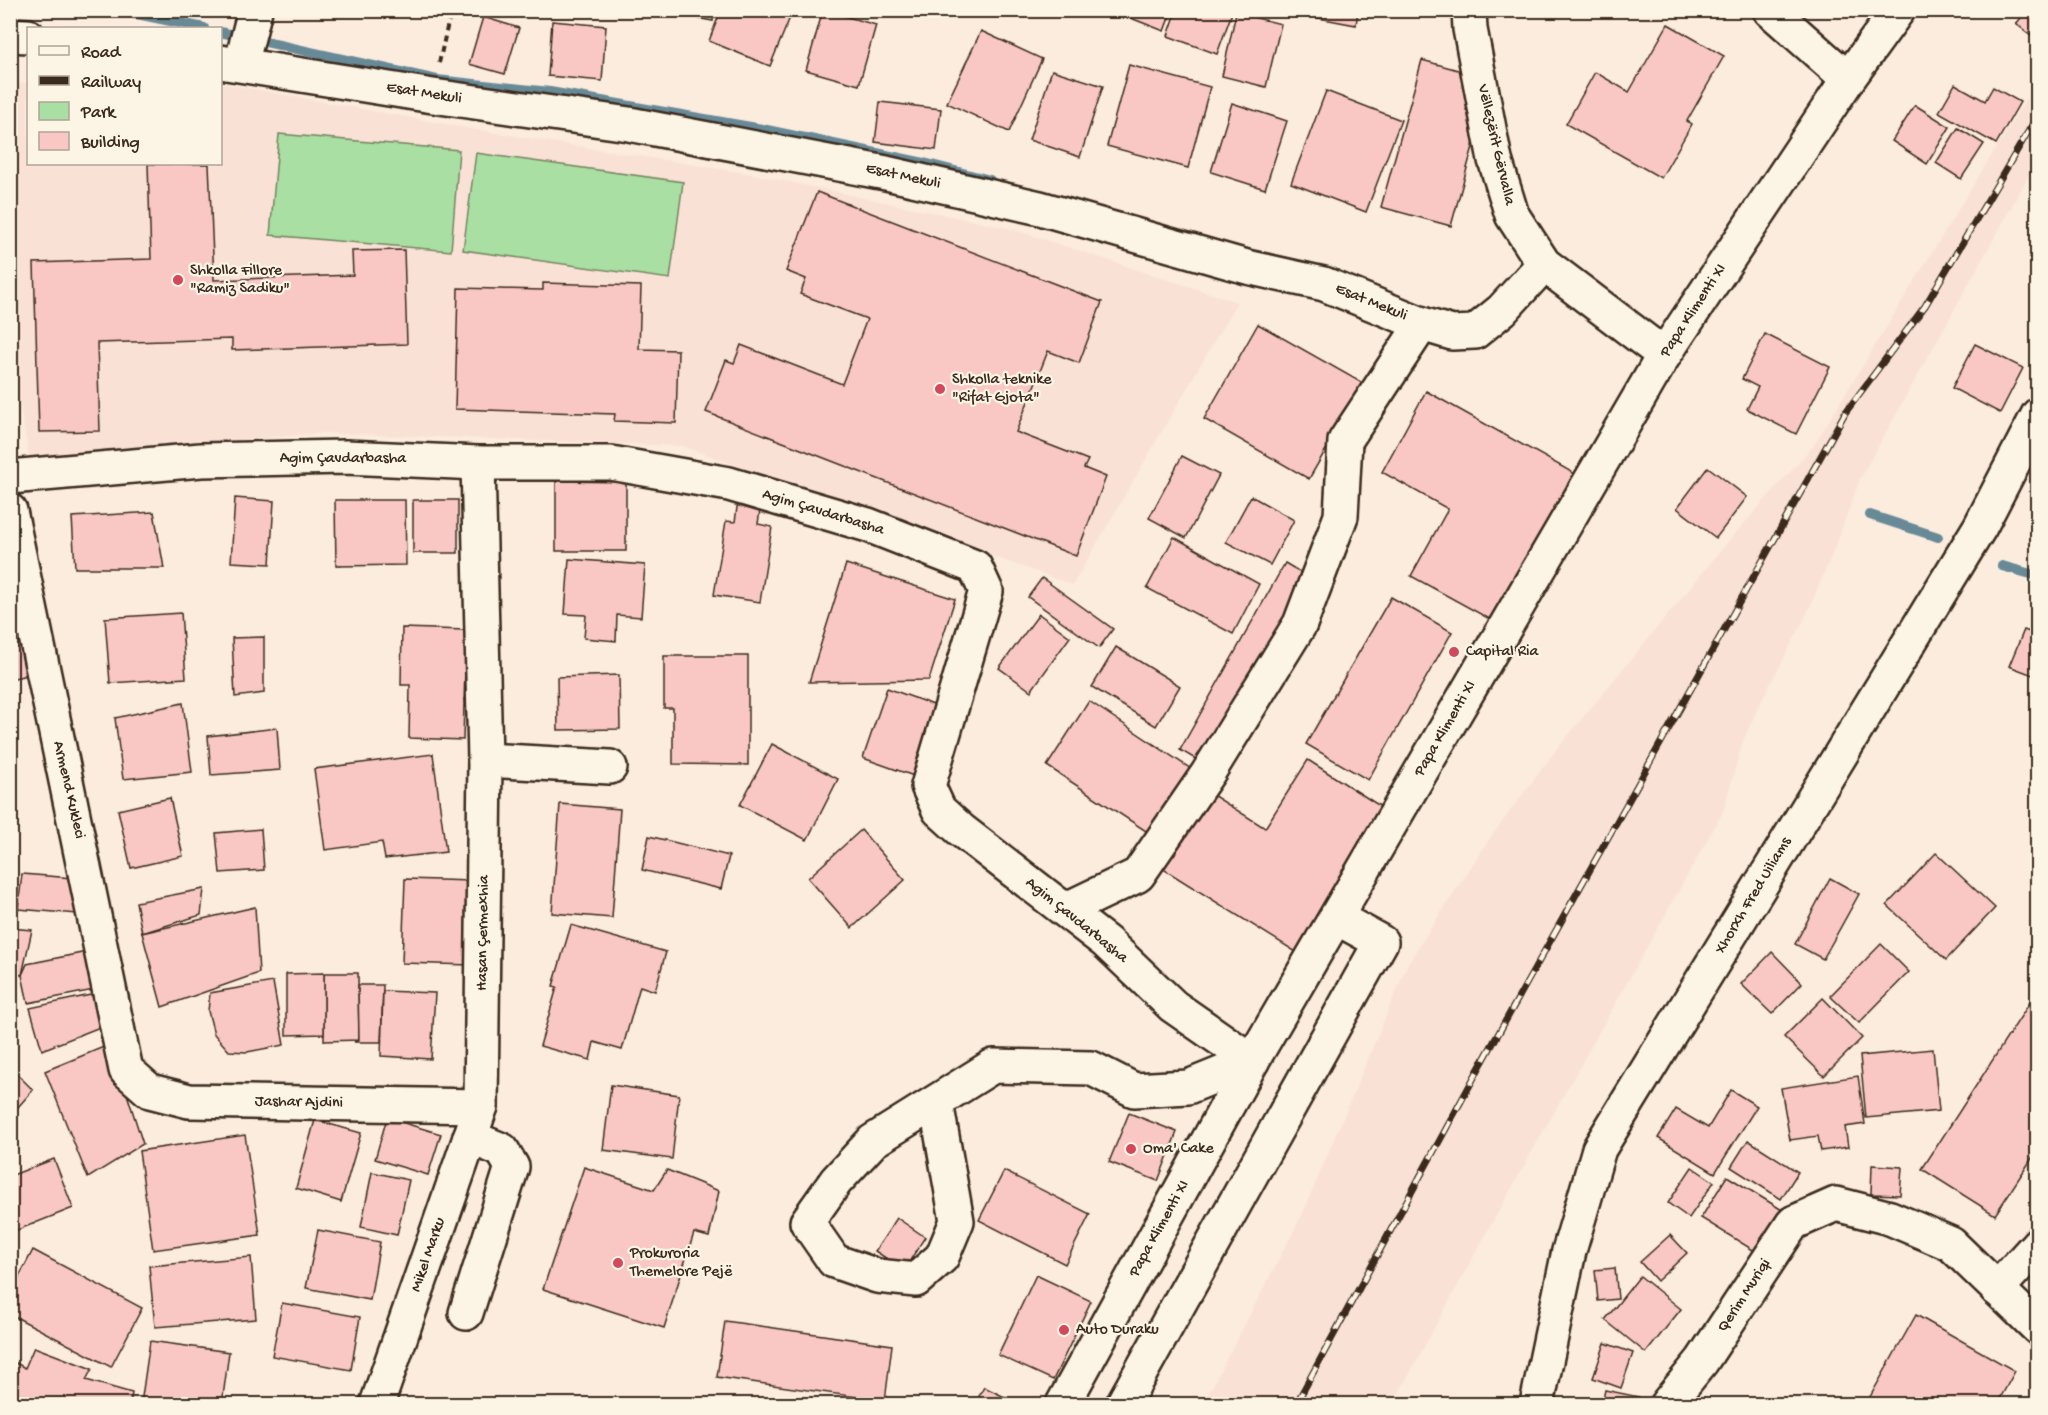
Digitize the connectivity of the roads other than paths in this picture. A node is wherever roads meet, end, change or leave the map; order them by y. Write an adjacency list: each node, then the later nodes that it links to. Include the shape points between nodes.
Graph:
1 (1469, 10): 9 (street, Vëllezërit Gërvalla, via 1495,160 1512,215)
2 (1770, 10): 8 (street)
3 (1898, 10): 8 (street, Papa Klimenti XI)
4 (254, 12): 7 (street)
5 (10, 35): 6 (street)
6 (27, 36)
7 (236, 60): 10 (street, Esat Mekuli, via 433,96 629,124 897,176 1040,208 1247,267 1324,284)
8 (1848, 79): 11 (street, Papa Klimenti XI)
9 (1544, 264): 10 (street, Esat Mekuli, via 1502,310 1475,332 1452,333); 11 (street, Vëllezërit Gërvalla)
10 (1422, 324): 18 (street, via 1345,441 1341,516 1293,634 1208,773 1138,874)
11 (1664, 356): 19 (street, Papa Klimenti XI)
12 (2037, 415): 32 (street, Xhorxh Fred Uiliams, via 1980,527 1599,1149 1569,1251)
13 (478, 463): 14 (street, Agim Çavdarbasha, via 346,457 201,460); 16 (street, Hasan Çermexhia); 18 (street, Agim Çavdarbasha, via 611,463 729,484 868,525 975,567 986,591 928,786 939,810 961,830)
14 (10, 477)
15 (10, 511): 21 (street, Armend Kukleci)
16 (485, 760): 17 (street); 23 (street, Hasan Çermexhia)
17 (610, 767)
18 (1065, 910): 20 (street, Agim Çavdarbasha, via 1106,942 1173,1006)
19 (1337, 918): 20 (street, Papa Klimenti XI); 31 (street, via 1382,942)
20 (1252, 1061): 22 (street, via 1188,1087 1134,1090 1091,1068 993,1066); 30 (street, Papa Klimenti XI)
21 (126, 1070): 23 (street, Jashar Ajdini, via 150,1091 189,1101)
22 (936, 1102): 22 (street, via 957,1221 942,1257 916,1280 877,1276 834,1261 807,1222 836,1181 873,1141)
23 (481, 1106): 24 (street, Mikel Marku)
24 (470, 1137): 27 (street, via 502,1150 512,1167); 29 (street, Mikel Marku)
25 (2037, 1244): 26 (street)
26 (1997, 1289): 28 (street); 33 (street, Qerim Muriqi, via 1951,1244 1890,1218 1836,1204 1793,1222 1702,1361)
27 (466, 1313)
28 (2037, 1328)
29 (377, 1404)
30 (1063, 1404)
31 (1123, 1404)
32 (1537, 1404)
33 (1667, 1404)

